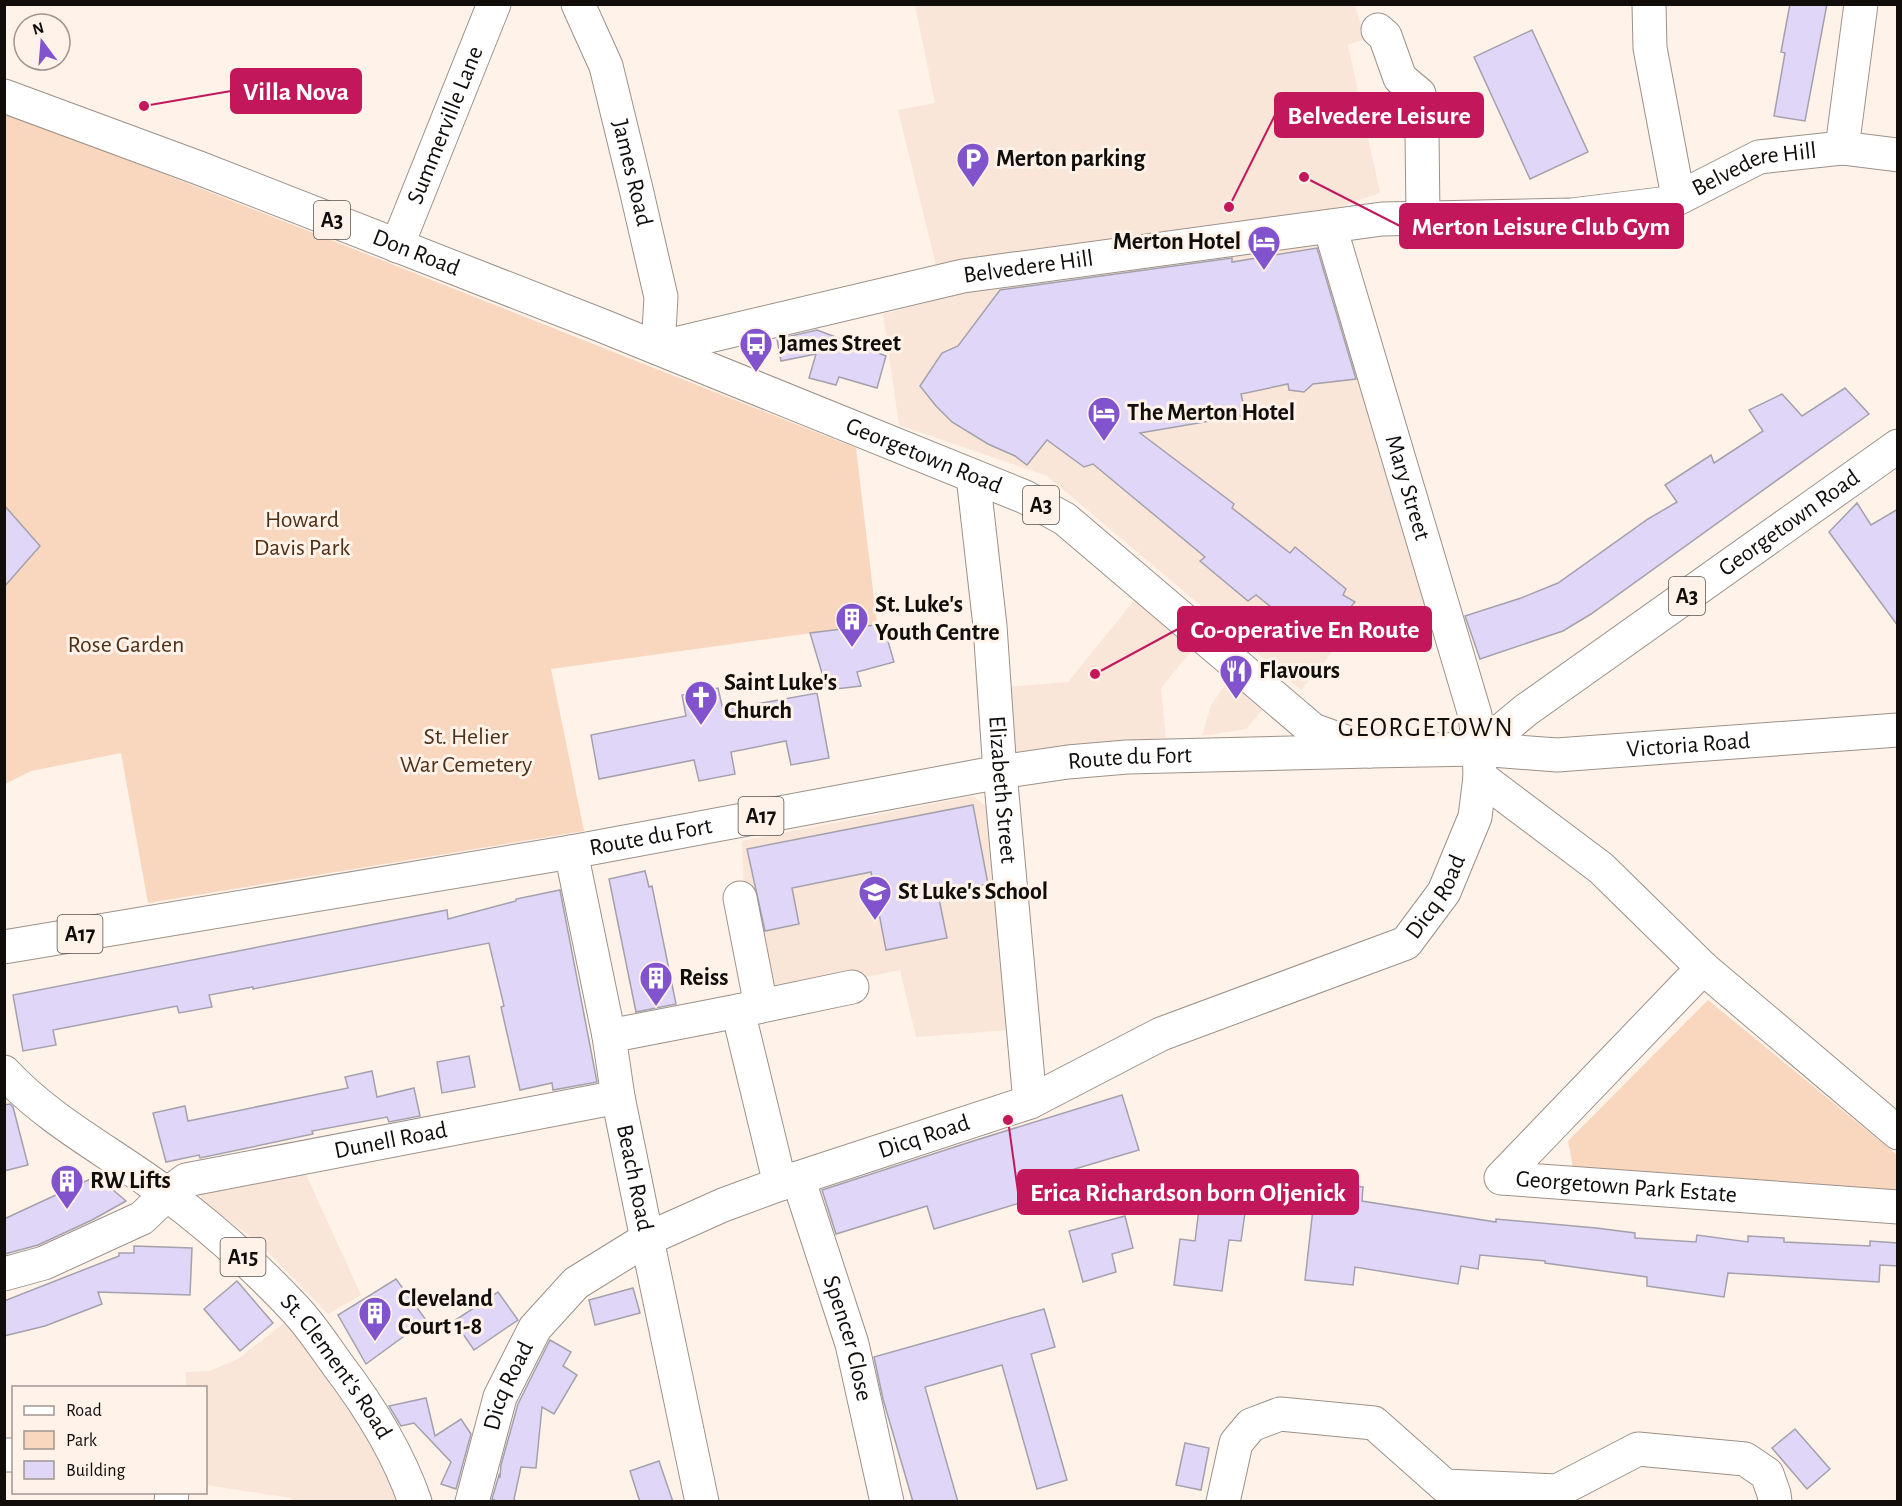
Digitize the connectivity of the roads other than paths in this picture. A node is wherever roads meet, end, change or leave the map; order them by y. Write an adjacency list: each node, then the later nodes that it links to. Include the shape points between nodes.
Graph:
1 (494, 4): 12 (main road, Summerville Lane)
2 (578, 4): 13 (main road, James Road, via 606,66 662,297)
3 (1649, 4): 9 (main road, via 1650,48 1676,186)
4 (1861, 4): 7 (main road)
5 (1378, 30): 10 (main road, via 1385,36 1400,78 1419,94)
6 (4, 96): 12 (main road, Don Road / A3)
7 (1842, 148): 8 (main road, Belvedere Hill); 9 (main road, Belvedere Hill, via 1759,158)
8 (1898, 155)
9 (1682, 196): 10 (main road, Belvedere Hill, via 1668,203 1572,215)
10 (1423, 217): 11 (main road, Belvedere Hill)
11 (1330, 227): 13 (main road, Belvedere Hill, via 963,276); 18 (main road, Mary Street, via 1475,715)
12 (396, 246): 13 (main road, Don Road / A3)
13 (658, 348): 15 (main road, Georgetown Road / A3)
14 (1898, 446): 18 (main road, Georgetown Road / A3, via 1526,710)
15 (973, 476): 17 (main road, Georgetown Road / A3, via 1065,519 1313,730); 19 (main road, Elizabeth Street, via 990,626)
16 (1898, 730): 18 (main road, Victoria Road)
17 (1370, 751): 18 (main road, Route du Fort / A3); 19 (main road, Route du Fort / A17, via 1127,757)
18 (1479, 763): 23 (main road, via 1601,868); 29 (main road, Dicq Road, via 1475,817 1444,892 1406,943 1161,1034)
19 (1000, 772): 20 (main road, Route du Fort / A17); 29 (main road, Elizabeth Street)
20 (571, 852): 22 (main road, Route du Fort / A17); 26 (main road, Beach Road)
21 (740, 898): 25 (main road, Spencer Close)
22 (4, 947)
23 (1703, 968): 30 (main road); 33 (main road, Georgetown Park Estate, via 1501,1178)
24 (852, 987): 25 (main road)
25 (749, 1009): 26 (main road); 31 (main road, Spencer Close)
26 (609, 1036): 28 (main road, Beach Road)
27 (4, 1072): 32 (main road, St. Clement's Road / A15, via 64,1123)
28 (618, 1097): 32 (main road, Dunell Road, via 186,1180); 34 (main road, Beach Road)
29 (1030, 1102): 31 (main road, Dicq Road)
30 (1898, 1133)
31 (789, 1181): 34 (main road, Dicq Road); 39 (main road, Spencer Close, via 852,1344)
32 (167, 1194): 35 (main road, Dunell Road, via 142,1218 44,1263); 36 (main road, St. Clement's Road / A15, via 237,1252 297,1311 365,1400 407,1477)
33 (1898, 1207)
34 (647, 1239): 37 (main road, Dicq Road, via 576,1283 535,1328 500,1397); 38 (main road, Beach Road)
35 (4, 1274)
36 (415, 1502)
37 (472, 1502)
38 (702, 1502)
39 (887, 1502)
40 (1222, 1502): 41 (main road, via 1236,1443 1251,1425 1280,1414 1374,1423 1444,1485 1557,1491 1638,1449 1744,1459 1767,1474)
41 (1774, 1502)

